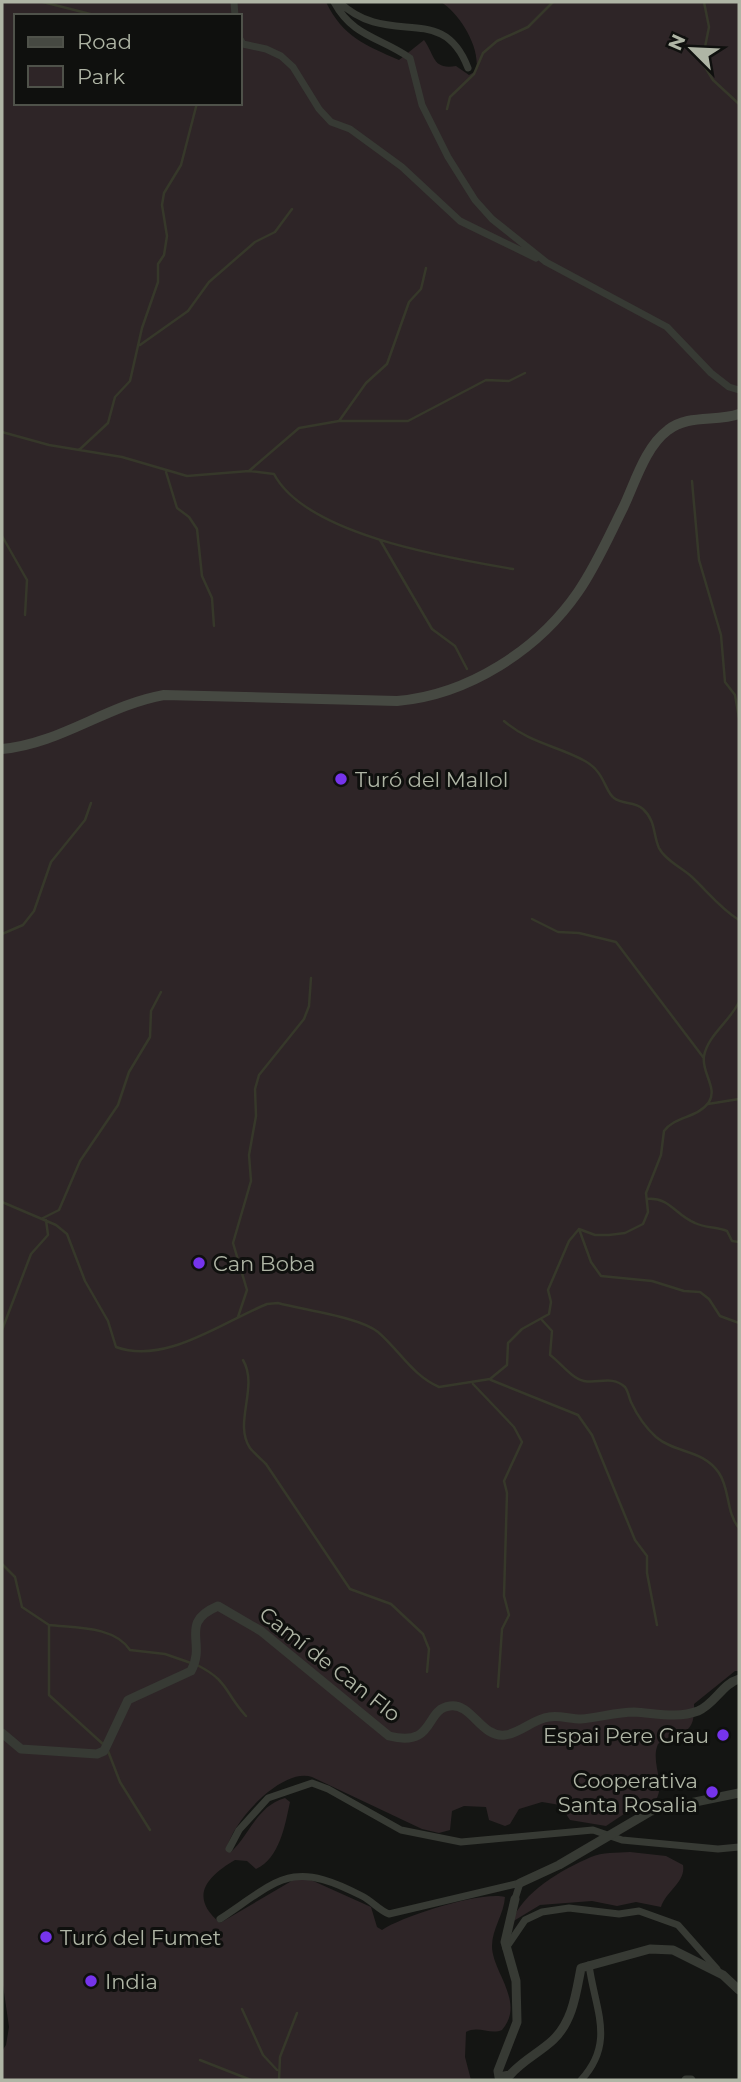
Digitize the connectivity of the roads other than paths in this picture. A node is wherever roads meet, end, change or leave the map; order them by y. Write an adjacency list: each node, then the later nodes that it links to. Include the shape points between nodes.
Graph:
1 (334, 2): 7 (street, via 357,32 410,58 422,105 475,200)
2 (340, 2): 3 (street, via 369,18)
3 (392, 17)
4 (457, 36): 6 (street)
5 (242, 42): 7 (street, via 281,56 331,122 402,167 460,221)
6 (468, 68)
7 (546, 262): 8 (street, via 667,327 711,373)
8 (739, 390)
9 (739, 414): 10 (main road, via 687,421 663,435 573,600 522,649 470,683 434,696 397,701 164,695 44,740)
10 (2, 749)
11 (739, 1679): 12 (street, Camí de Can Flo, via 691,1713 548,1717 498,1735 461,1708 450,1706 418,1736 401,1739 389,1736 261,1631 218,1606 198,1619 194,1628 197,1654 191,1671 128,1700 104,1751 21,1749)
12 (2, 1733)
13 (739, 1793): 14 (street, via 650,1811)
14 (613, 1836): 15 (street, via 718,1849); 16 (street, via 593,1830 461,1842 401,1830 312,1783 268,1798 239,1830); 17 (street)
15 (739, 1847)
16 (229, 1849)
17 (520, 1884): 18 (street); 19 (street, via 395,1914 325,1880 297,1875 275,1882)
18 (515, 1899): 20 (street, via 506,1926)
19 (220, 1919)
20 (506, 1948): 21 (street, via 516,1981 517,2022 499,2077 510,2075 567,2023 581,1968); 22 (street, via 525,1920 542,1912 578,1908 619,1914 639,1911 678,1925)
21 (589, 1965): 22 (street, via 650,1949 673,1950); 24 (street, via 602,2041 593,2067)
22 (723, 1975): 23 (street)
23 (739, 1990)
24 (581, 2080)

